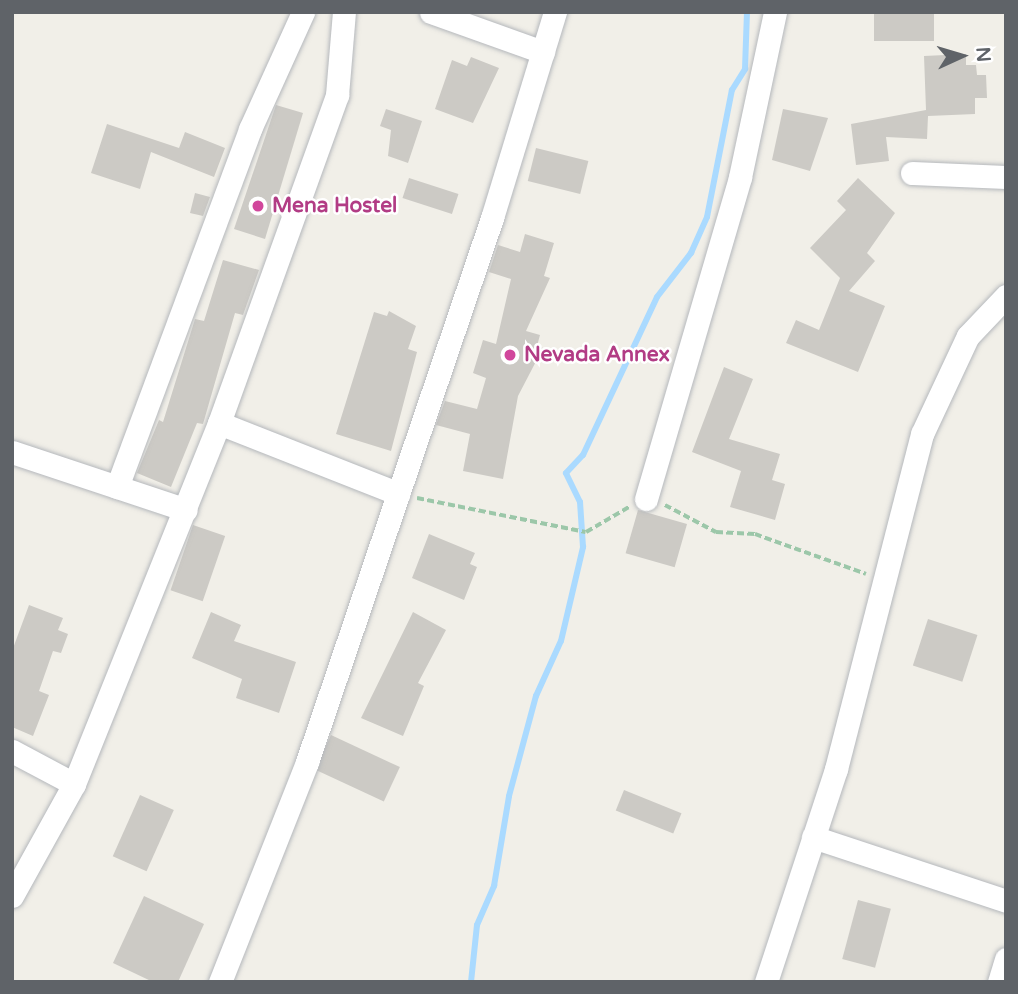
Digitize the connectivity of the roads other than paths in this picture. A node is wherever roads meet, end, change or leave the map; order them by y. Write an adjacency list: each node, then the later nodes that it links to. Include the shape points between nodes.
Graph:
1 (303, 12): 12 (street, via 250,129)
2 (344, 12): 10 (street, via 337,94)
3 (431, 12): 6 (street)
4 (555, 12): 6 (street)
5 (775, 12): 14 (street, via 740,177)
6 (543, 52): 13 (street)
7 (912, 173): 8 (street)
8 (1006, 177)
9 (1006, 296): 18 (street, via 968,336 922,434)
10 (219, 423): 13 (street); 15 (street)
11 (12, 452): 12 (street)
12 (117, 487): 15 (street)
13 (398, 494): 22 (street, via 307,762)
14 (646, 499)
15 (186, 510): 17 (street)
16 (12, 751): 17 (street)
17 (74, 784): 19 (street)
18 (813, 837): 20 (street); 23 (street)
19 (12, 897)
20 (1006, 901)
21 (1006, 960): 24 (street)
22 (220, 982)
23 (766, 982)
24 (999, 982)

